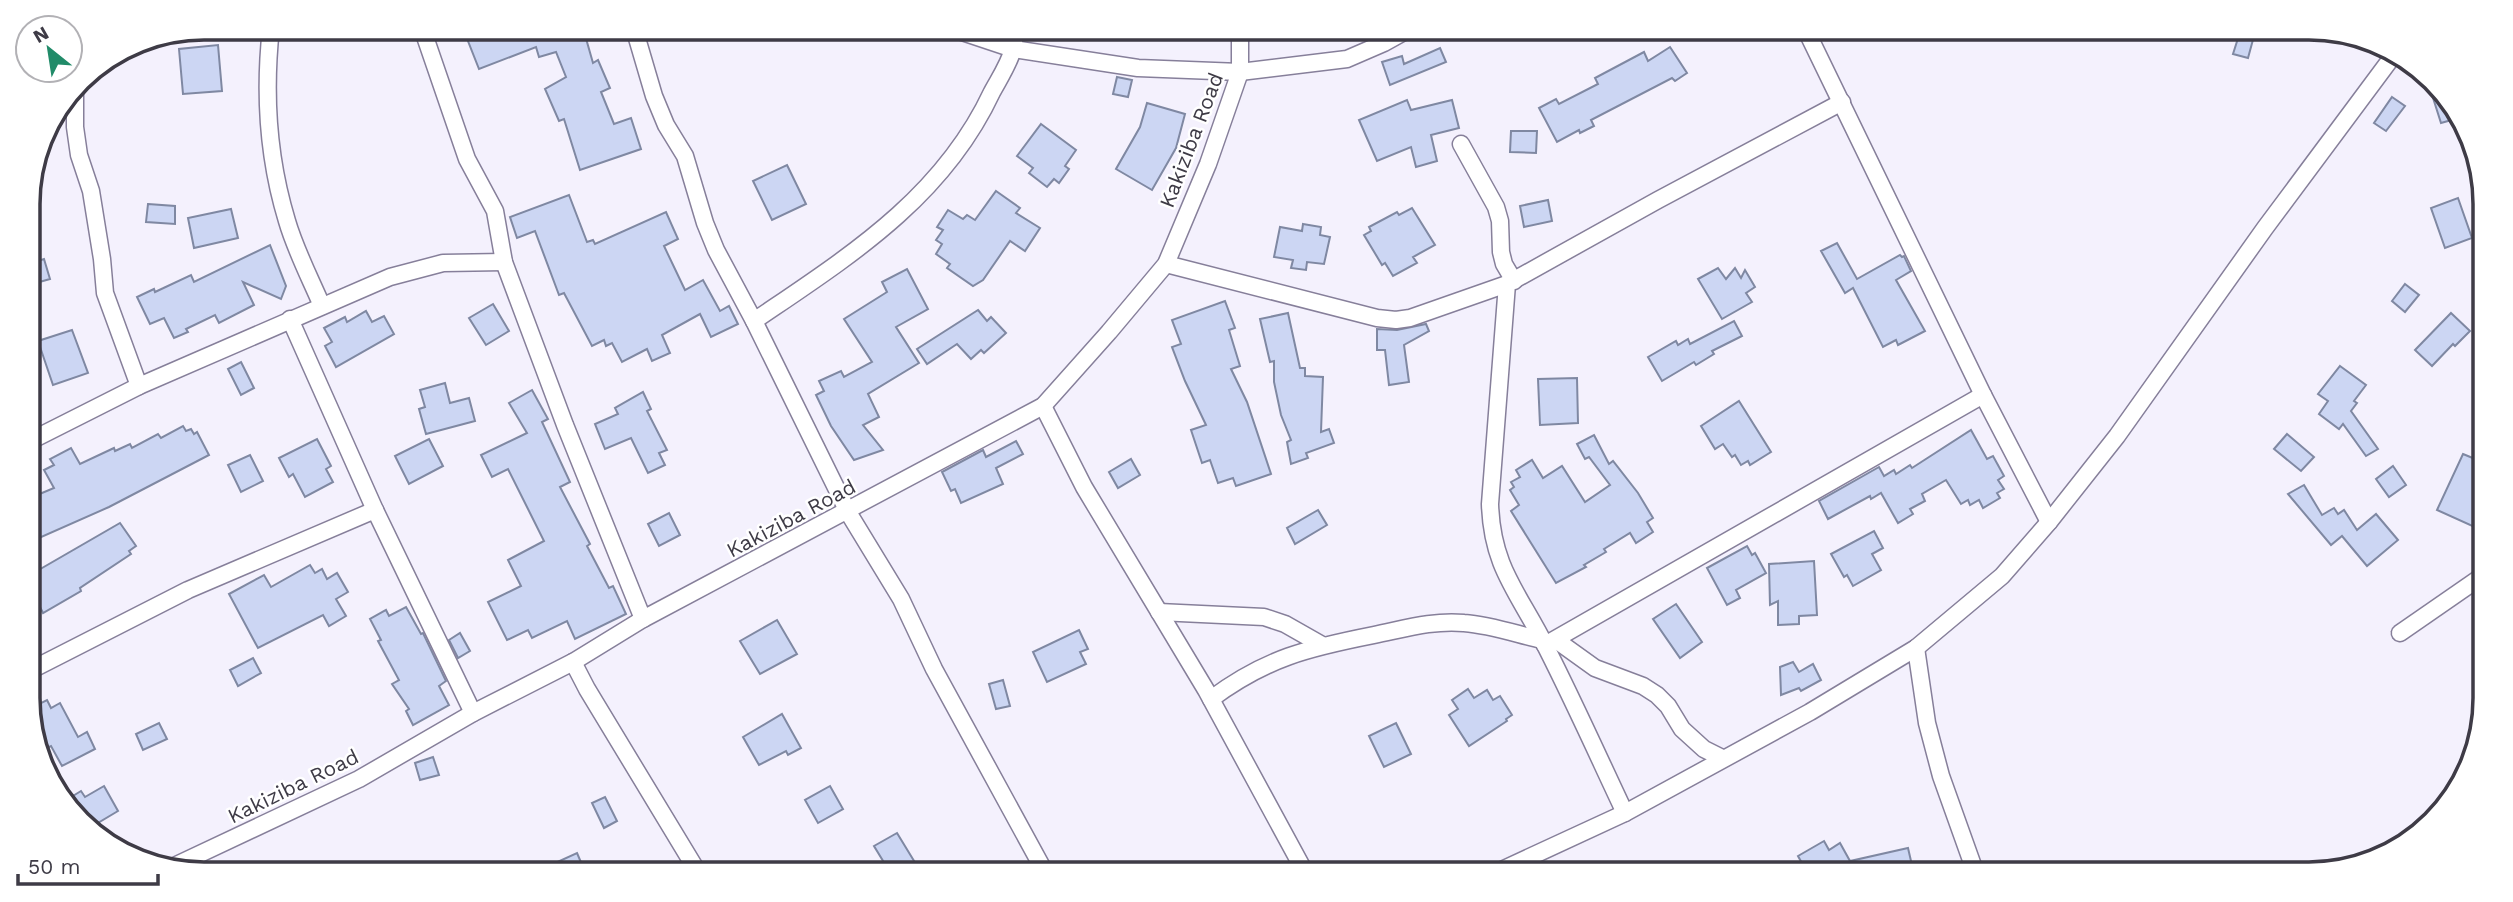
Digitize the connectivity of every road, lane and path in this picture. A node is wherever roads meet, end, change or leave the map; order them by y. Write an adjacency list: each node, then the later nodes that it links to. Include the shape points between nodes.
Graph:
1 (270, 40): 18 (street, via 266,71 271,150 287,221)
2 (426, 40): 15 (street, via 467,159 495,211)
3 (638, 40): 20 (street, via 654,96 685,156 716,250)
4 (986, 40): 9 (street)
5 (1013, 40): 9 (street)
6 (1240, 40): 11 (street, Kakiziba Road)
7 (1389, 40): 11 (street, via 1348,59)
8 (1811, 40): 12 (street)
9 (1013, 49): 11 (street, via 1138,68); 20 (street, via 982,115 946,168 914,202 858,249)
10 (2389, 62): 27 (street, via 2117,436)
11 (1240, 72): 16 (street, Kakiziba Road)
12 (1842, 102): 17 (street); 22 (street)
13 (75, 104): 21 (street, via 79,156 98,227 105,293)
14 (1461, 144): 17 (street, via 1496,207 1501,252)
15 (504, 262): 18 (street, via 443,263 390,277); 30 (street)
16 (1166, 264): 17 (street, via 1386,320 1410,318); 23 (street, Kakiziba Road)
17 (1511, 283): 32 (street, via 1490,531 1504,574)
18 (322, 306): 19 (street)
19 (290, 319): 21 (street); 25 (street)
20 (754, 321): 26 (street)
21 (139, 386): 24 (street)
22 (1983, 395): 27 (street); 32 (street)
23 (1043, 406): 26 (street, Kakiziba Road); 29 (street, via 1084,487)
24 (41, 436)
25 (375, 510): 36 (street, via 188,590); 38 (street)
26 (848, 512): 30 (street, Kakiziba Road); 46 (street, via 901,599)
27 (2049, 522): 34 (street, via 2002,576)
28 (2473, 583): 31 (street)
29 (1159, 612): 33 (street, via 1264,617); 37 (street)
30 (643, 620): 35 (street, Kakiziba Road)
31 (2400, 634)
32 (1548, 642): 33 (street, via 1496,628 1440,622); 39 (street, via 1657,695 1690,738); 40 (street)
33 (1322, 645): 37 (street, via 1266,664)
34 (1916, 648): 39 (street); 44 (street, via 1927,723)
35 (573, 662): 38 (street, Kakiziba Road); 45 (street)
36 (40, 665)
37 (1211, 699): 42 (street)
38 (473, 713): 41 (street, Kakiziba Road, via 359,779)
39 (1722, 758): 40 (street)
40 (1625, 813): 43 (street)
41 (186, 860)
42 (1299, 861)
43 (1520, 861)
44 (1971, 861)
45 (692, 862)
46 (1039, 862)

